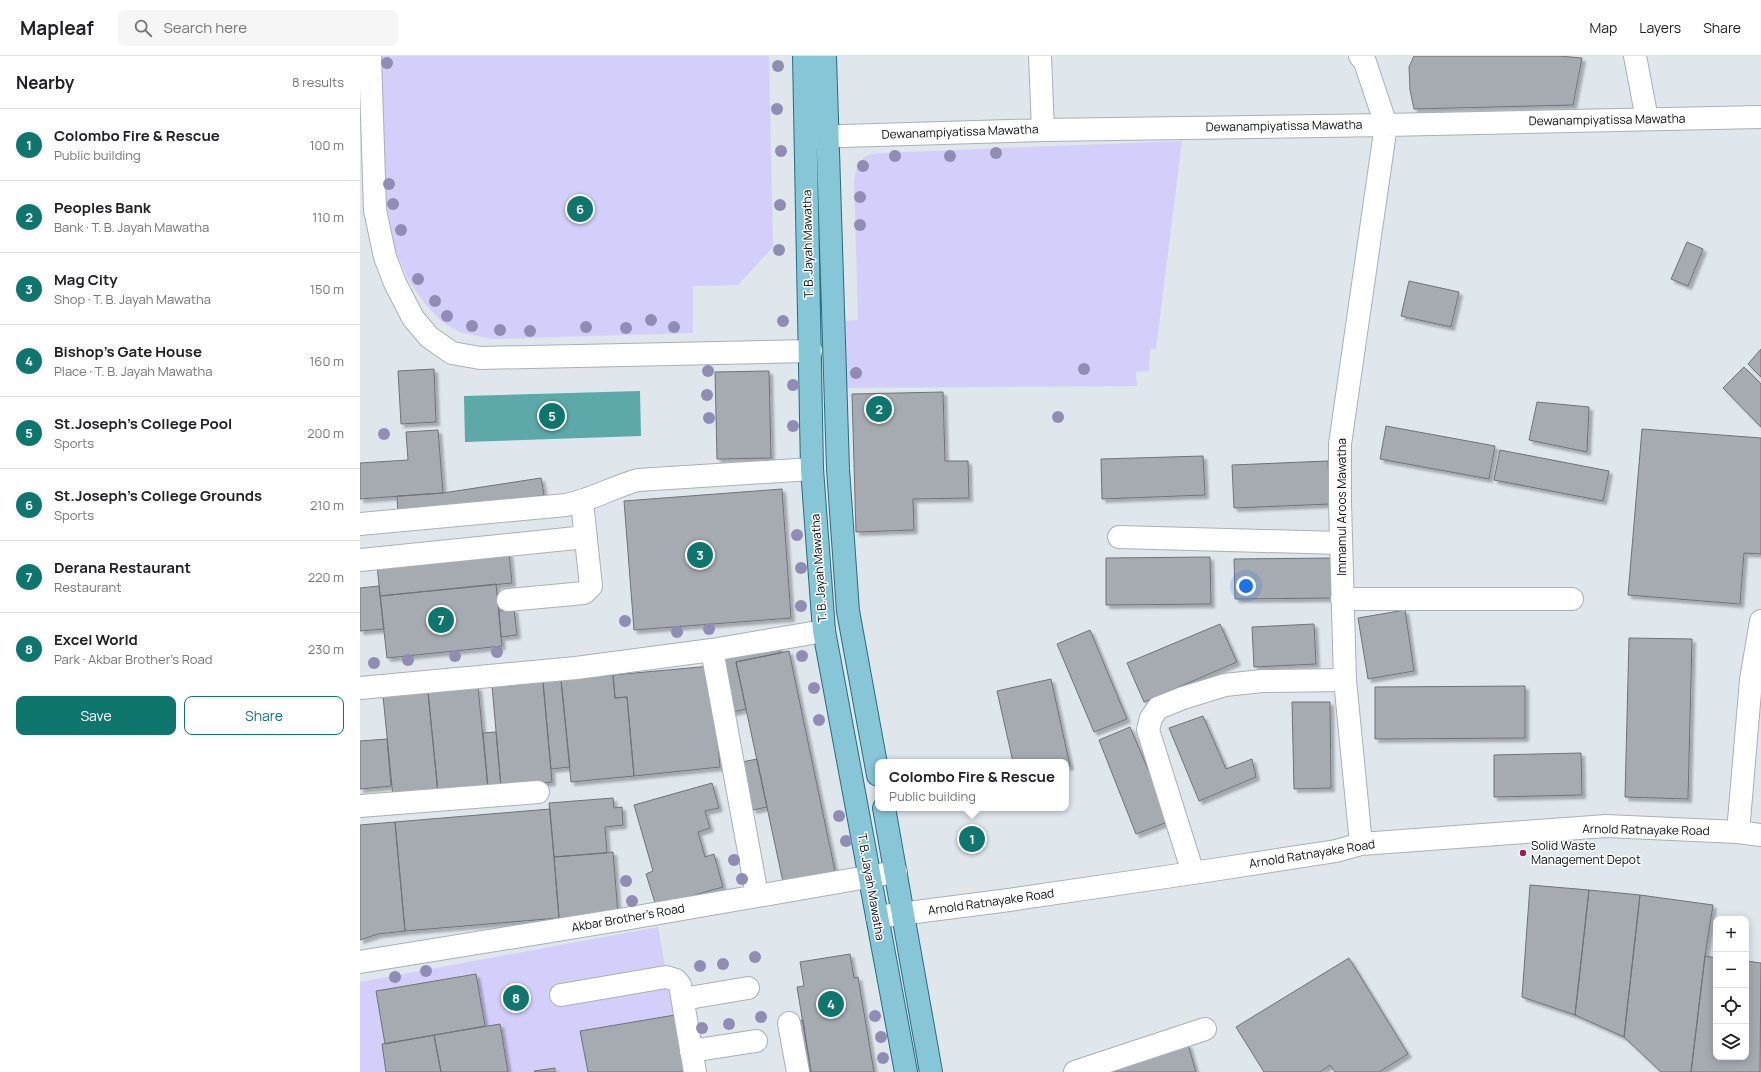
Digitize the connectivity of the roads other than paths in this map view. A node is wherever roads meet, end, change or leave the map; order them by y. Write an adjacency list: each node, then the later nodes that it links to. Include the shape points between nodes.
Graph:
1 (804, 56): 12 (main road, T. B. Jayah Mawatha)
2 (824, 56): 11 (main road, T. B. Jayah Mawatha)
3 (1040, 56): 10 (street)
4 (1360, 56): 9 (street, via 1365,62)
5 (1635, 56): 8 (street)
6 (366, 57): 13 (street, via 375,210)
7 (1761, 116): 8 (street, Dewanampiyatissa Mawatha)
8 (1646, 119): 9 (street, Dewanampiyatissa Mawatha)
9 (1386, 125): 10 (street, Dewanampiyatissa Mawatha); 20 (street, Immamul Aroos Mawatha, via 1340,444)
10 (1042, 130): 11 (street, Dewanampiyatissa Mawatha)
11 (828, 136): 12 (street, Dewanampiyatissa Mawatha); 30 (main road, T. B. Jayah Mawatha, via 838,469 848,611)
12 (806, 137): 14 (main road, T. B. Jayah Mawatha)
13 (369, 228): 14 (street, via 413,318 429,337 452,353 480,358)
14 (811, 351): 15 (main road, T. B. Jayah Mawatha)
15 (812, 469): 16 (street, via 638,480); 26 (main road, T. B. Jayah Mawatha)
16 (582, 502): 17 (street); 19 (street)
17 (360, 524)
18 (1119, 537): 20 (street)
19 (586, 538): 21 (street); 24 (street, via 591,586 588,590 584,593)
20 (1340, 543): 22 (street, Immamul Aroos Mawatha)
21 (360, 560)
22 (1342, 599): 23 (street); 28 (street, Immamul Aroos Mawatha)
23 (1572, 599)
24 (508, 600)
25 (1761, 621): 34 (street, via 1751,680)
26 (824, 631): 27 (street); 38 (main road, T. B. Jayah Mawatha)
27 (712, 650): 29 (street, via 576,668); 39 (street)
28 (1345, 680): 35 (street, Immamul Aroos Mawatha); 37 (street, via 1262,681 1225,685 1158,708 1151,718 1148,730)
29 (360, 688)
30 (875, 759)
31 (538, 792): 32 (street)
32 (360, 806)
33 (885, 811): 36 (main road)
34 (1752, 833): 35 (street, Arnold Ratnayake Road, via 1606,826)
35 (1361, 844): 37 (street, Arnold Ratnayake Road, via 1336,851)
36 (896, 872): 38 (street, Akbar Brother's Road); 40 (main road)
37 (1193, 873): 40 (street, Arnold Ratnayake Road)
38 (870, 876): 39 (street, Akbar Brother's Road); 41 (main road, T. B. Jayah Mawatha)
39 (757, 895): 42 (street, Akbar Brother's Road)
40 (903, 914): 41 (street, Arnold Ratnayake Road); 53 (main road)
41 (877, 917): 52 (main road, T. B. Jayah Mawatha)
42 (360, 962)
43 (748, 988): 45 (street)
44 (561, 995): 45 (street, via 666,977 676,980 680,985)
45 (683, 999): 49 (street)
46 (790, 1023): 51 (street)
47 (1205, 1029): 54 (street)
48 (756, 1041): 49 (street)
49 (691, 1051): 50 (street)
50 (695, 1072)
51 (798, 1072)
52 (906, 1072)
53 (931, 1072)
54 (1075, 1072)

